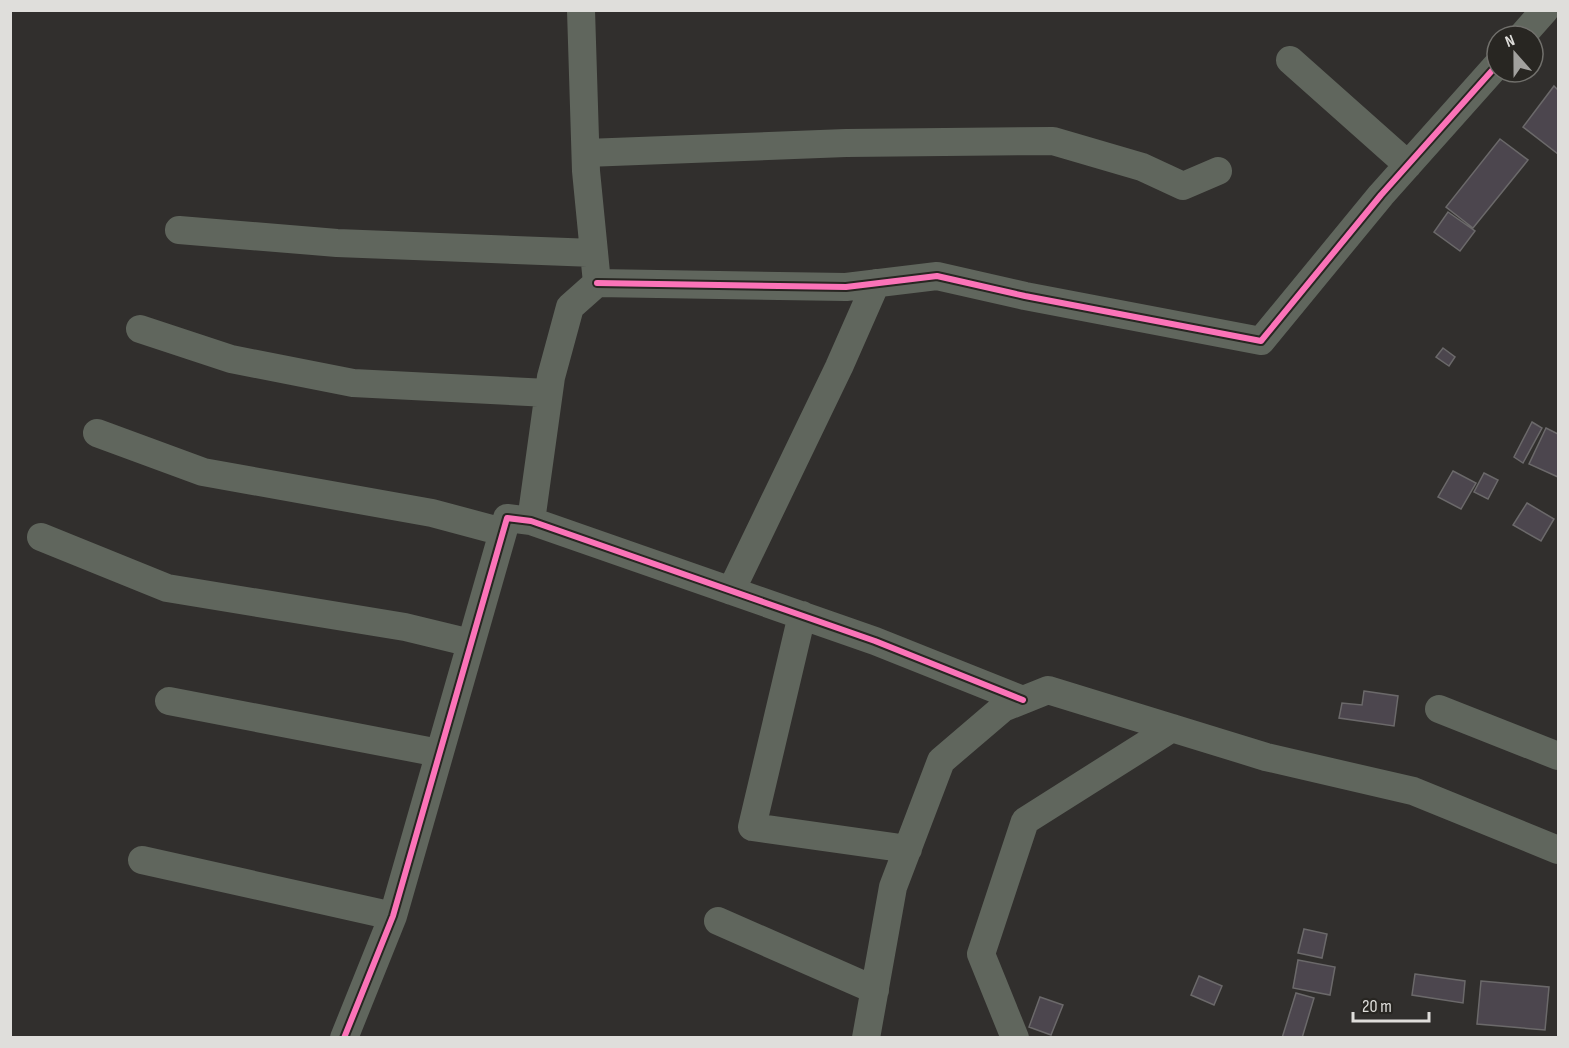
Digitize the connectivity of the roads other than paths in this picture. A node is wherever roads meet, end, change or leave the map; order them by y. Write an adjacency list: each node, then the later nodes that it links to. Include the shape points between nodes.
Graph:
1 (581, 10): 6 (street)
2 (1545, 10): 3 (street)
3 (1533, 24)
4 (1290, 60): 7 (street)
5 (1485, 78): 7 (street)
6 (586, 153): 8 (street, via 846,143 1053,141 1142,167 1183,186); 10 (street)
7 (1408, 165): 12 (street, via 1261,341 937,276)
8 (1218, 171)
9 (179, 230): 10 (street, via 337,243)
10 (594, 253): 11 (street)
11 (597, 283): 12 (street, via 846,287); 14 (street, via 570,307)
12 (876, 283): 19 (street)
13 (140, 329): 14 (street, via 231,359 352,383)
14 (549, 393): 16 (street)
15 (98, 433): 17 (street, via 203,472 432,513)
16 (531, 521): 17 (street, via 507,518); 19 (street)
17 (503, 531): 21 (street)
18 (41, 537): 21 (street, via 167,588 405,627)
19 (731, 591): 20 (street)
20 (802, 615): 22 (street); 28 (street, via 752,827)
21 (471, 643): 26 (street)
22 (1023, 700): 25 (street, via 1048,690); 28 (street, via 1003,708 941,762)
23 (169, 701): 26 (street)
24 (1439, 709): 27 (street)
25 (1172, 728): 29 (street, via 1266,757 1413,791); 36 (street, via 1025,821 981,954)
26 (439, 753): 31 (street)
27 (1558, 756)
28 (908, 849): 33 (street, via 893,887)
29 (1558, 850)
30 (142, 860): 31 (street)
31 (393, 916): 34 (street)
32 (718, 921): 33 (street)
33 (875, 990): 35 (street)
34 (344, 1038)
35 (866, 1038)
36 (1015, 1038)

